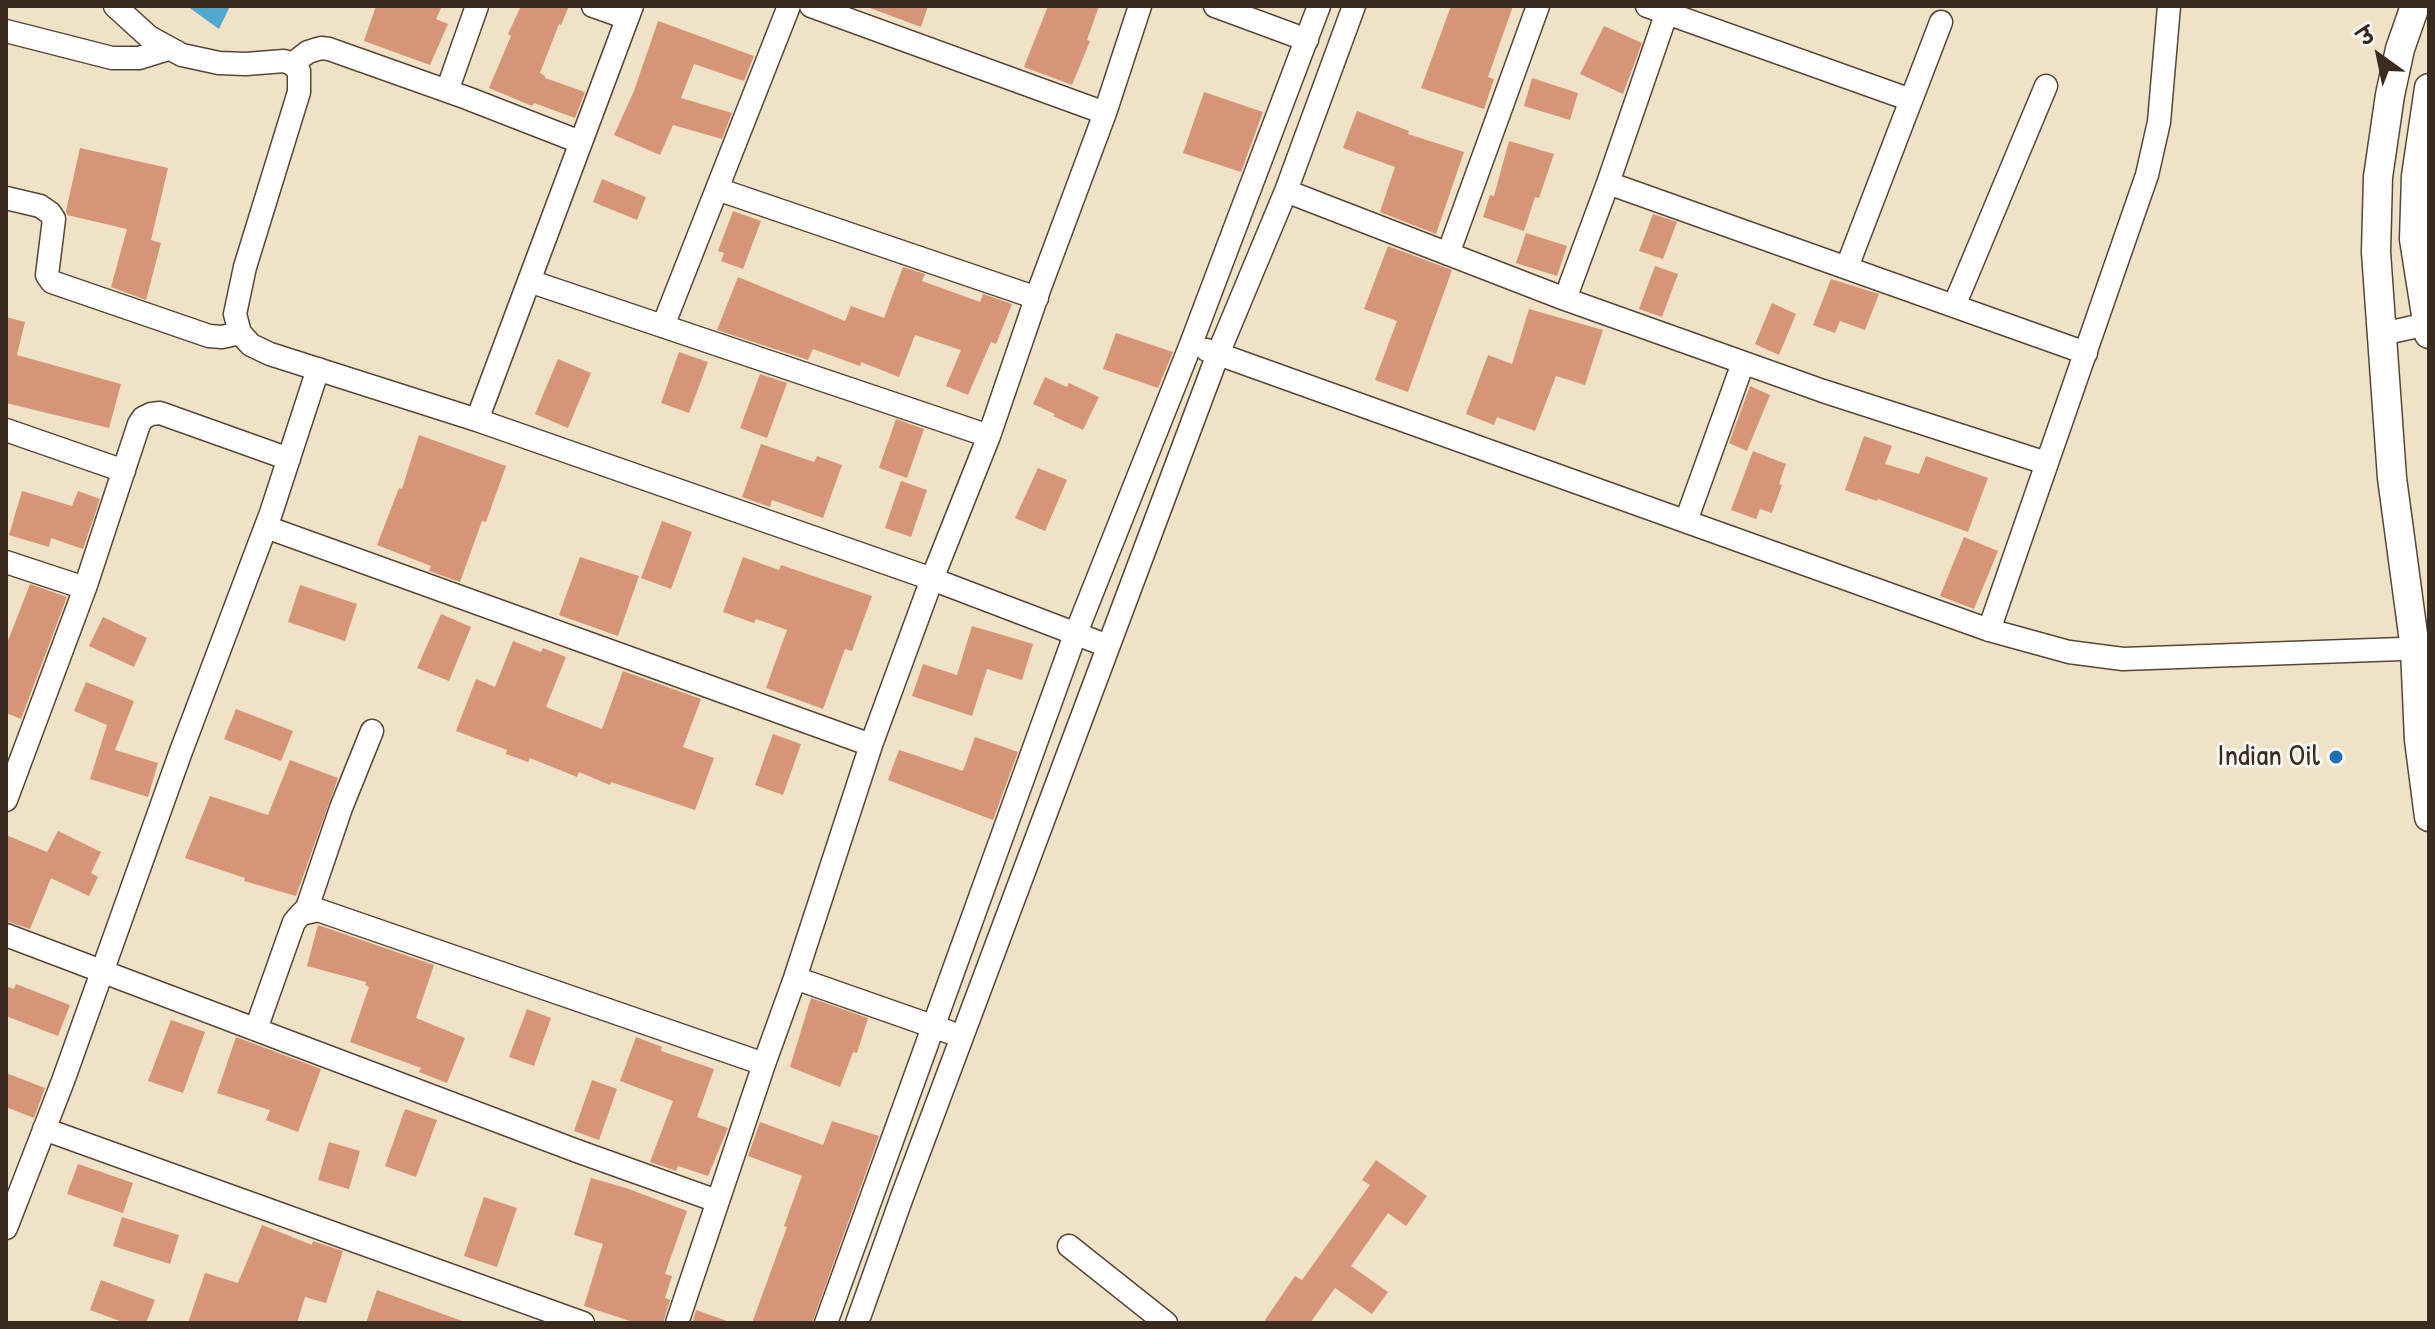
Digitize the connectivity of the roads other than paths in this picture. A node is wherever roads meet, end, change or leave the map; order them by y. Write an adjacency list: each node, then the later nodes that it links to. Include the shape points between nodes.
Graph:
1 (115, 6): 18 (street)
2 (477, 6): 22 (street)
3 (593, 6): 14 (street)
4 (789, 6): 27 (street)
5 (811, 6): 24 (street)
6 (1140, 6): 24 (street)
7 (1215, 6): 17 (street)
8 (1319, 6): 17 (street)
9 (1354, 6): 28 (street)
10 (1538, 6): 30 (street)
11 (2169, 6): 41 (street, via 2156,141)
12 (2415, 6): 39 (street, via 2396,65 2378,177)
13 (1661, 8): 23 (street); 26 (street)
14 (629, 12): 25 (street)
15 (1941, 22): 23 (street)
16 (6, 31): 18 (street, via 112,58 139,58)
17 (1307, 40): 40 (street)
18 (168, 49): 19 (street, via 219,63)
19 (292, 64): 22 (street, via 308,52 329,49); 38 (street, via 299,71 299,92 245,267 235,314)
20 (2046, 86): 35 (street)
21 (2429, 88): 37 (street, via 2416,176 2414,239)
22 (447, 91): 25 (street)
23 (1911, 100): 31 (street)
24 (1105, 113): 33 (street)
25 (580, 142): 32 (street)
26 (1608, 183): 31 (street); 34 (street)
27 (717, 189): 33 (street); 36 (street)
28 (1286, 191): 30 (street); 42 (street)
29 (6, 198): 38 (street, via 40,206 54,219 47,275 52,282 209,336)
30 (1448, 254): 34 (street)
31 (1847, 267): 35 (street)
32 (529, 281): 36 (street); 45 (street)
33 (1037, 298): 47 (street)
34 (1565, 299): 43 (street)
35 (1954, 306): 41 (street)
36 (663, 326): 47 (street)
37 (2428, 327): 39 (street)
38 (240, 333): 44 (street, via 270,354)
39 (2382, 334): 59 (street, via 2392,478)
40 (1191, 344): 42 (street); 57 (street)
41 (2086, 353): 49 (street)
42 (1218, 354): 51 (street); 58 (street)
43 (1743, 363): 49 (street); 51 (street)
44 (318, 369): 45 (street); 48 (street)
45 (477, 420): 54 (street)
46 (6, 430): 50 (street)
47 (989, 436): 54 (street)
48 (289, 459): 50 (street, via 160,413 139,424); 52 (street)
49 (2046, 463): 56 (street)
50 (124, 471): 55 (street)
51 (1686, 521): 56 (street)
52 (266, 527): 61 (street); 66 (street)
53 (6, 562): 55 (street)
54 (932, 579): 57 (street); 61 (street)
55 (85, 588): 62 (street)
56 (1989, 630): 59 (street, via 2069,652 2123,659)
57 (1076, 632): 58 (street); 68 (street)
58 (1108, 646): 70 (street)
59 (2422, 648): 63 (street, via 2419,740)
60 (372, 731): 64 (street)
61 (871, 745): 67 (street)
62 (6, 800)
63 (2429, 817)
64 (301, 914): 69 (street); 71 (street, via 318,910)
65 (6, 935): 66 (street)
66 (101, 972): 69 (street); 72 (street)
67 (795, 978): 68 (street); 71 (street)
68 (935, 1027): 70 (street); 78 (street)
69 (256, 1029): 73 (street)
70 (963, 1037): 79 (street)
71 (764, 1064): 73 (street)
72 (44, 1129): 74 (street); 76 (street)
73 (717, 1201): 77 (street)
74 (6, 1228)
75 (1069, 1246): 80 (street)
76 (583, 1323)
77 (677, 1323)
78 (826, 1323)
79 (857, 1323)
80 (1166, 1323)

